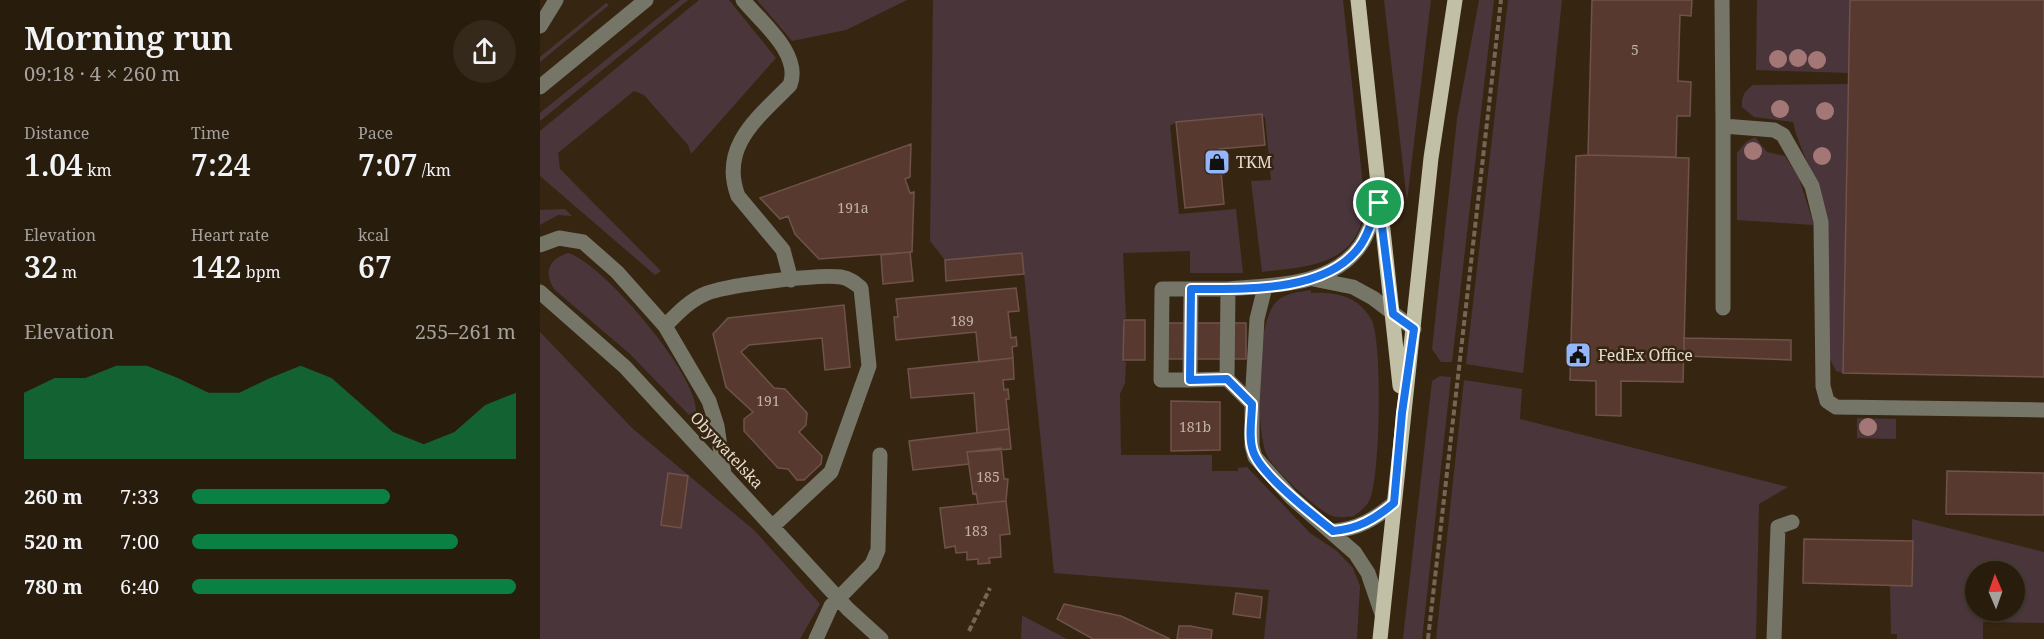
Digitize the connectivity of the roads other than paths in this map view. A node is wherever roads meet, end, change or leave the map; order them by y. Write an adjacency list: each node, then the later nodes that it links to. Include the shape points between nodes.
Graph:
1 (556, 0): 7 (street)
2 (646, 0): 8 (street)
3 (743, 0): 13 (street, via 790,58 793,77 790,85 741,136 732,159 734,185 738,196 783,250)
4 (1359, 0): 10 (main road)
5 (1455, 0): 21 (main road, via 1431,158)
6 (1722, 0): 9 (street)
7 (540, 26)
8 (540, 87)
9 (1723, 126): 18 (street); 25 (street, via 1774,130 1783,135 1812,186 1821,222 1822,386 1827,401 1836,407)
10 (1379, 203): 12 (street, via 1360,246 1340,264); 19 (main road)
11 (540, 245): 20 (street, via 560,238 583,242 617,272)
12 (1313, 279): 14 (street); 19 (street, via 1353,287)
13 (791, 280): 20 (street, via 702,295); 31 (street, via 842,277 861,288 868,366 831,472)
14 (1265, 287): 16 (street); 24 (street, via 1257,319)
15 (1191, 289): 16 (street); 23 (street); 23 (street, via 1162,289 1161,380)
16 (1228, 289): 22 (street)
17 (540, 292): 28 (street, Obywatelska, via 625,367)
18 (1723, 308)
19 (1393, 314): 21 (street); 26 (main road)
20 (665, 326): 28 (street, via 709,401)
21 (1414, 329): 26 (main road)
22 (1227, 379): 23 (street); 24 (street)
23 (1190, 380)
24 (1252, 404): 32 (street, via 1255,457 1291,497)
25 (2044, 410)
26 (1402, 413): 29 (main road)
27 (880, 455): 33 (street, via 878,550 872,564)
28 (724, 474): 31 (street, Obywatelska)
29 (1394, 503): 32 (street, via 1361,526); 34 (main road)
30 (1792, 522): 38 (street, via 1778,527)
31 (773, 526): 33 (street, Obywatelska)
32 (1333, 531): 34 (street, via 1368,573)
33 (838, 598): 35 (street); 36 (street, Obywatelska)
34 (1382, 614): 37 (main road)
35 (816, 639)
36 (881, 639)
37 (1380, 639)
38 (1774, 639)

